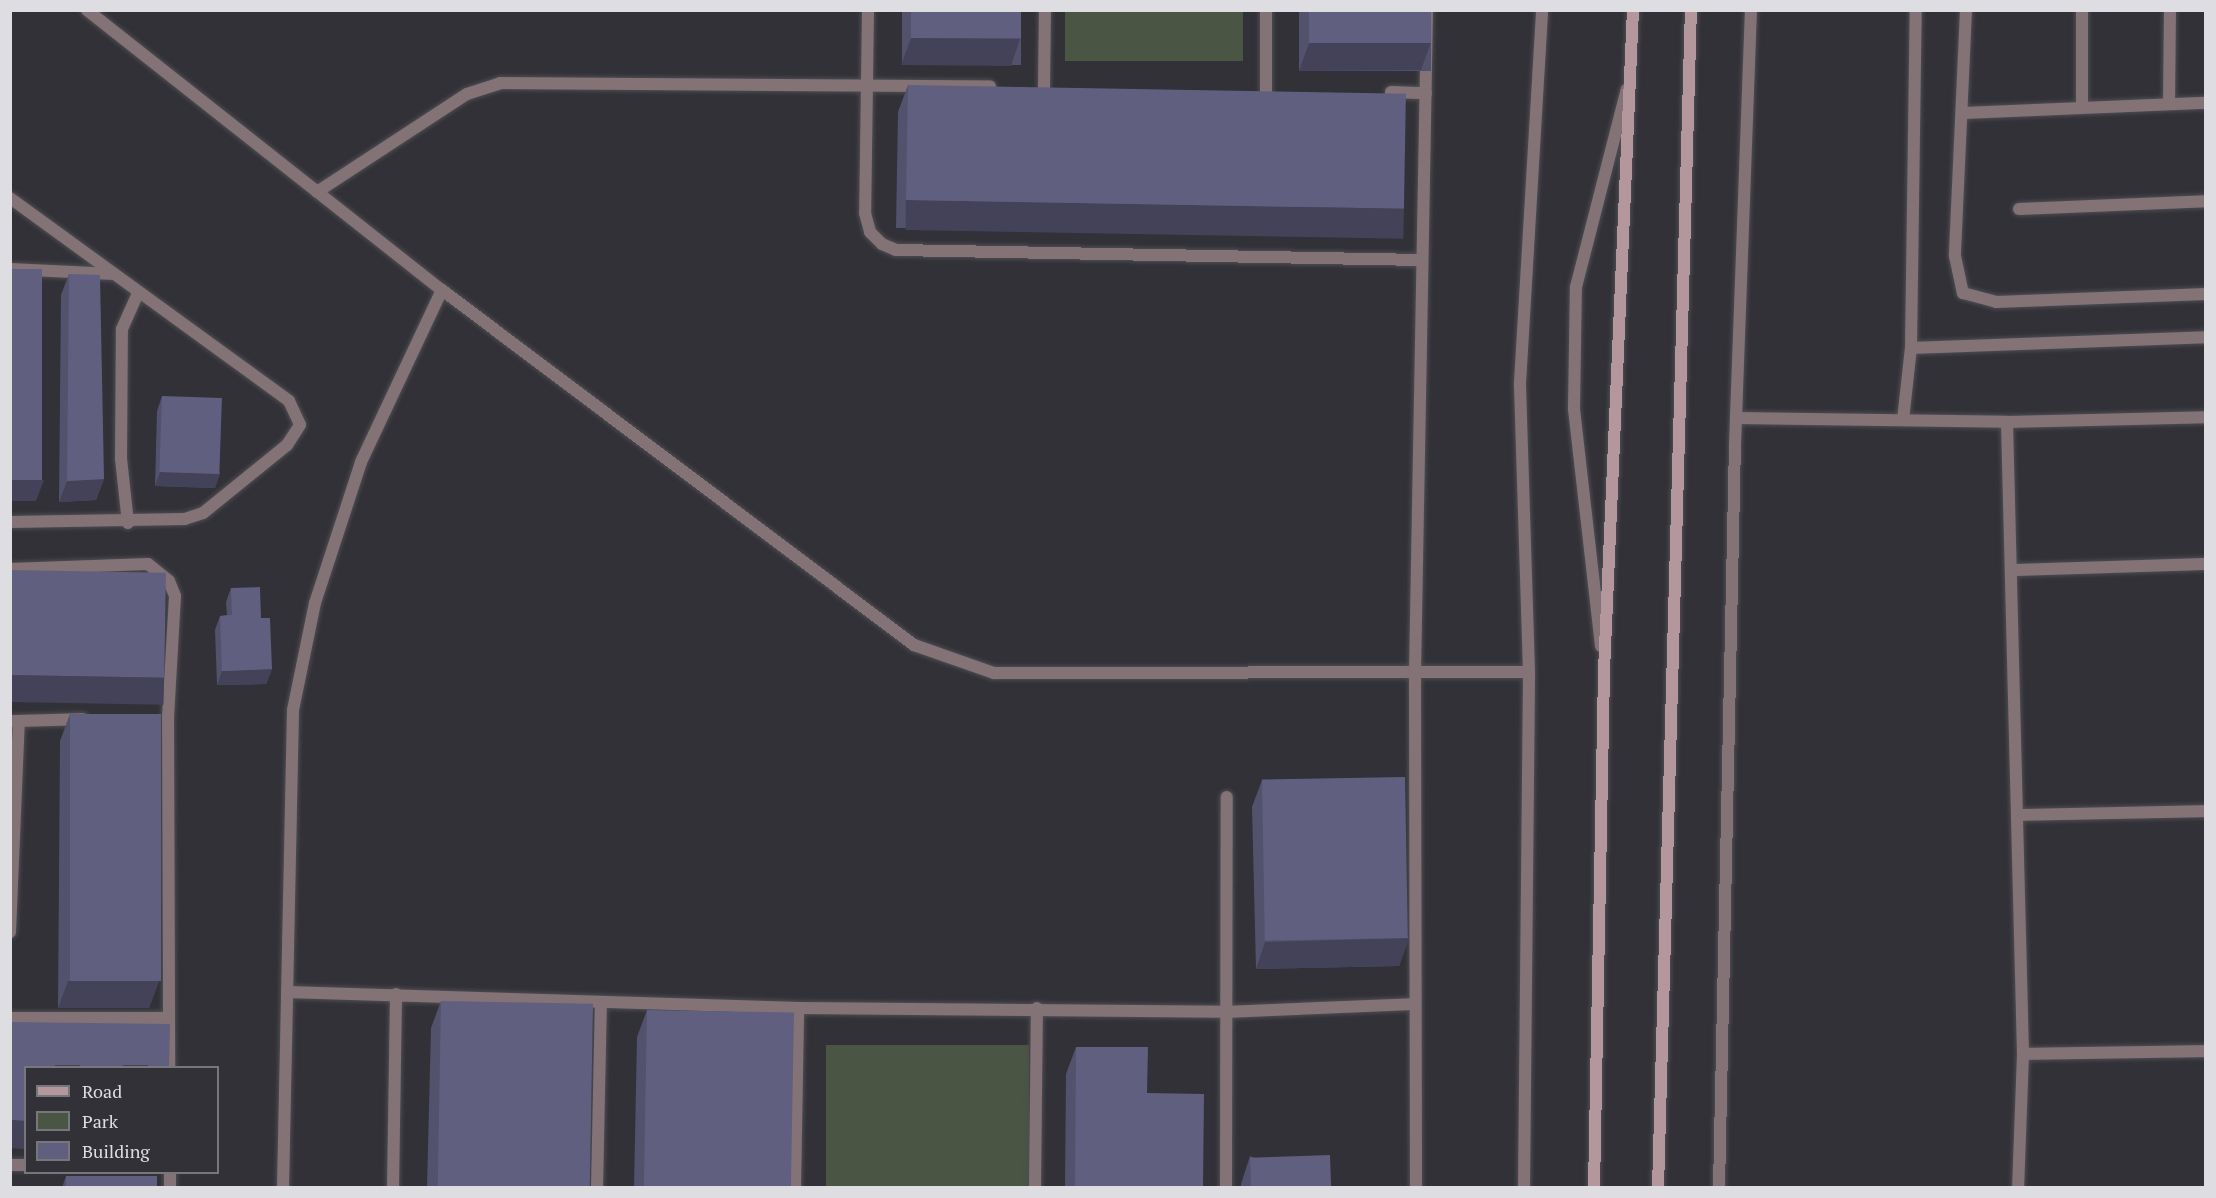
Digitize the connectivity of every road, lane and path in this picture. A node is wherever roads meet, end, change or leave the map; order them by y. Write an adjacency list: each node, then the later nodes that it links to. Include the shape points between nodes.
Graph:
1 (87, 10): 25 (street)
2 (868, 10): 15 (street)
3 (1045, 10): 17 (street)
4 (1266, 10): 18 (street)
5 (1427, 10): 20 (street)
6 (1542, 10): 47 (street, via 1520,383)
7 (1633, 10): 14 (street)
8 (1691, 10): 76 (street)
9 (1751, 10): 38 (street)
10 (1916, 10): 36 (street)
11 (1966, 10): 24 (street)
12 (2082, 10): 23 (street)
13 (2170, 10): 22 (street)
14 (1631, 73): 46 (street); 46 (street, via 1576,287 1574,409)
15 (867, 81): 16 (street); 25 (street, via 500,83 467,94); 29 (street, via 865,213 870,231 896,250)
16 (1009, 87)
17 (1044, 88)
18 (1266, 91)
19 (1380, 92): 20 (street)
20 (1426, 93): 29 (street)
21 (2205, 103): 22 (street)
22 (2169, 104): 23 (street)
23 (2082, 105): 24 (street)
24 (1964, 113): 34 (street, via 1955,256 1963,293 1996,302)
25 (317, 192): 32 (street)
26 (10, 198): 31 (street)
27 (2205, 201): 28 (street)
28 (2019, 209)
29 (1421, 260): 48 (street)
30 (10, 269): 31 (street)
31 (114, 274): 33 (street)
32 (442, 290): 48 (street, via 885,628 961,664 994,673); 55 (street, via 361,462 315,603 293,710)
33 (138, 293): 42 (street, via 122,328 121,459); 42 (street, via 290,401 300,425 287,445 202,513 185,519)
34 (2205, 294)
35 (2205, 337): 36 (street)
36 (1911, 348): 39 (street)
37 (2205, 417): 40 (street)
38 (1736, 418): 39 (street); 77 (street)
39 (1903, 420): 40 (street)
40 (2007, 422): 45 (street)
41 (10, 522): 42 (street)
42 (128, 523)
43 (2205, 564): 45 (street)
44 (10, 569): 63 (street, via 131,562 158,571 175,596 162,716)
45 (2014, 570): 53 (street)
46 (1604, 671): 75 (street)
47 (1529, 672): 48 (street); 74 (street)
48 (1415, 673): 58 (street)
49 (99, 718): 50 (street)
50 (15, 721): 54 (street)
51 (1227, 797): 61 (street)
52 (2205, 811): 53 (street)
53 (2018, 815): 65 (street)
54 (10, 932)
55 (287, 992): 56 (street); 67 (street)
56 (396, 994): 57 (street); 68 (street)
57 (600, 1002): 59 (street); 69 (street)
58 (1413, 1004): 61 (street); 73 (street)
59 (798, 1008): 60 (street); 70 (street)
60 (1037, 1008): 61 (street); 71 (street)
61 (1225, 1012): 72 (street)
62 (10, 1018): 63 (street)
63 (168, 1018): 66 (street)
64 (2205, 1051): 65 (street)
65 (2022, 1054): 78 (street)
66 (169, 1066)
67 (283, 1188)
68 (393, 1188)
69 (597, 1188)
70 (795, 1188)
71 (1035, 1188)
72 (1226, 1188)
73 (1416, 1188)
74 (1524, 1188)
75 (1594, 1188)
76 (1658, 1188)
77 (1719, 1188)
78 (2018, 1188)

